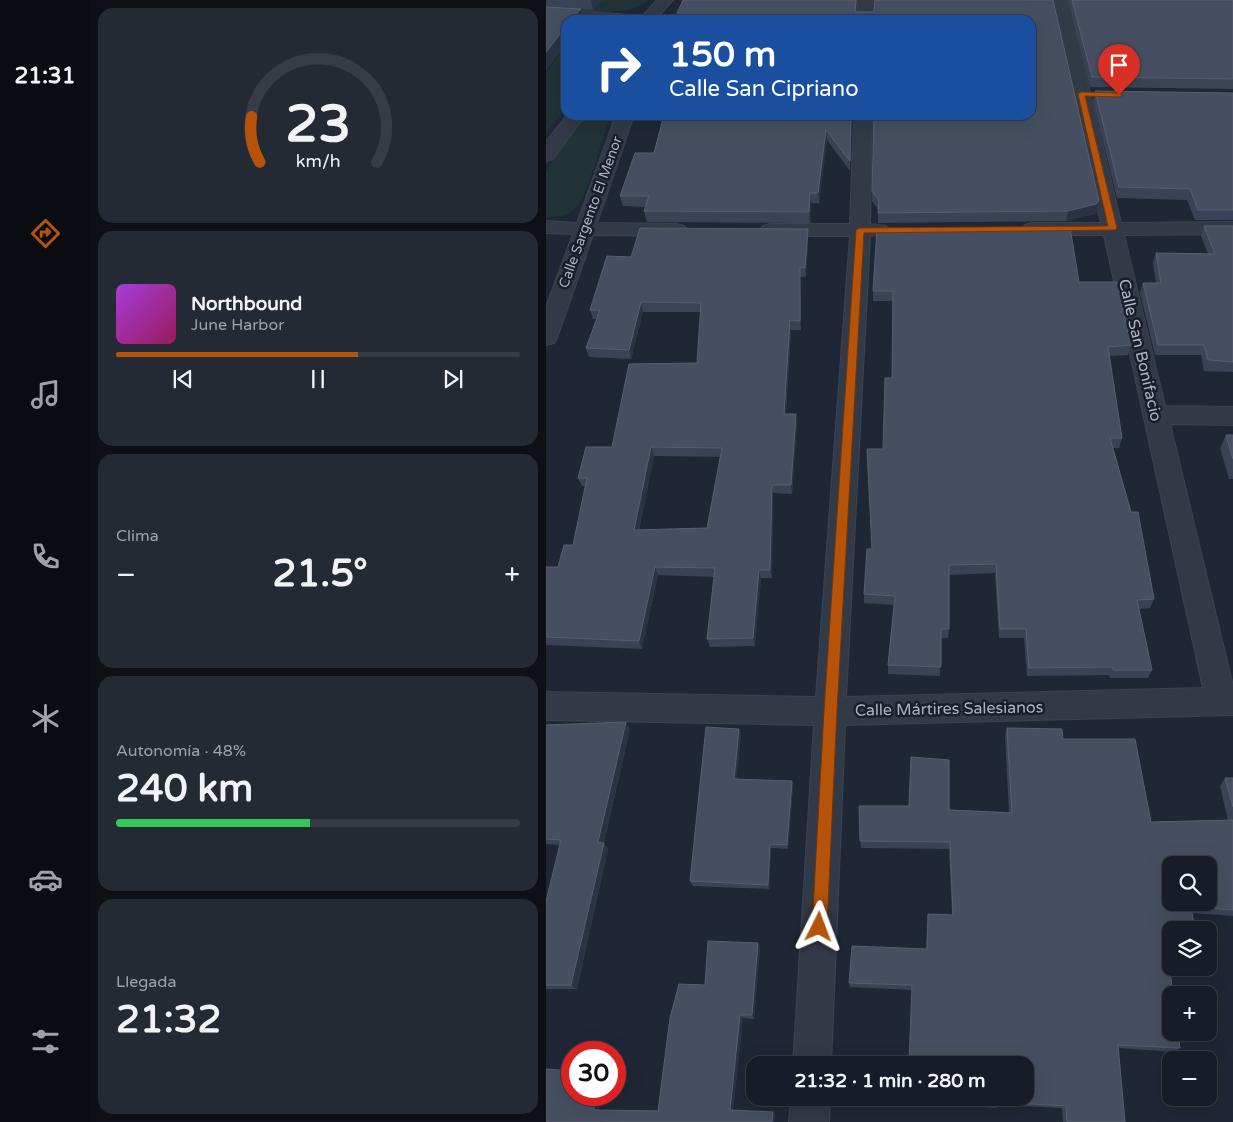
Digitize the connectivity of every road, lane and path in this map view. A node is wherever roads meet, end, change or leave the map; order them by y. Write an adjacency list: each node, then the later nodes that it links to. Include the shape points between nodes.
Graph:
1 (665, 0): 6 (street)
2 (866, 0): 7 (street)
3 (1060, 0): 8 (street, Calle San Bonifacio)
4 (546, 13): 5 (street)
5 (569, 15)
6 (652, 15)
7 (865, 15)
8 (1081, 94): 9 (street); 15 (street, Calle San Bonifacio)
9 (1100, 94)
10 (572, 120): 13 (street)
11 (623, 120): 17 (street, Calle Sargento El Menor)
12 (863, 120): 21 (street)
13 (546, 155)
14 (546, 227): 17 (street)
15 (1112, 228): 16 (street); 18 (street); 24 (street, Calle San Bonifacio)
16 (1233, 228)
17 (584, 229): 19 (street); 23 (street, Calle Sargento El Menor)
18 (1015, 229)
19 (692, 230)
20 (752, 230): 21 (street)
21 (860, 230): 22 (street); 28 (street)
22 (899, 230)
23 (546, 338)
24 (1156, 415): 25 (street); 26 (street, Calle San Bonifacio)
25 (1233, 416)
26 (1227, 701): 28 (street, Calle Mártires Salesianos)
27 (546, 706): 28 (street, Calle Mártires Salesianos)
28 (830, 711): 29 (street)
29 (812, 1056)
30 (810, 1106): 31 (street)
31 (809, 1122)

